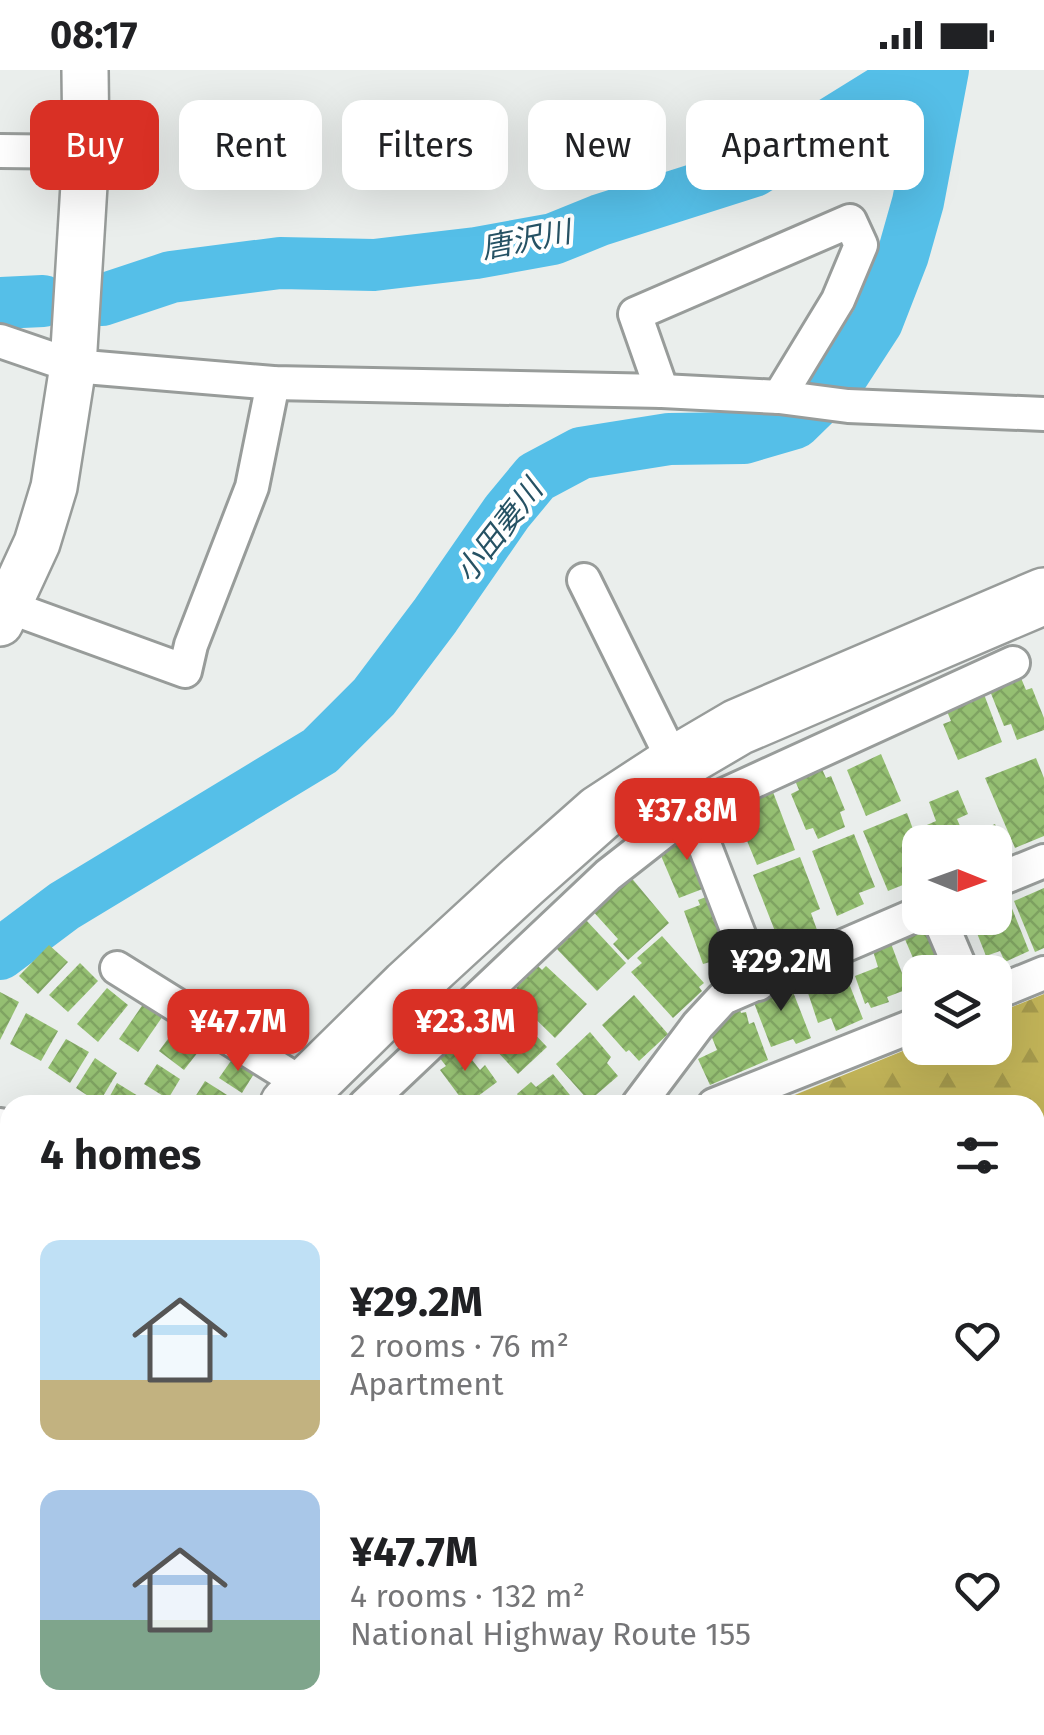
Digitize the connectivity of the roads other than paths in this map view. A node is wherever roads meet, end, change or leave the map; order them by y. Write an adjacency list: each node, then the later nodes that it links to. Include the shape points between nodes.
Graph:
1 (85, 70): 2 (street)
2 (85, 100)
3 (0, 150): 4 (street)
4 (30, 151)
5 (84, 190): 7 (street)
6 (0, 341): 7 (street)
7 (73, 366): 8 (street); 14 (street, via 54,487)
8 (273, 383): 9 (street); 14 (street, via 252,487 186,671)
9 (662, 391): 10 (street); 10 (street, via 635,314 850,221 862,245)
10 (786, 398): 11 (street)
11 (1044, 414)
12 (584, 580): 16 (street)
13 (1044, 596): 16 (highway, via 738,727)
14 (4, 615)
15 (1013, 663): 16 (street)
16 (683, 787): 22 (street); 25 (highway, via 600,813); 26 (street, via 608,875)
17 (1044, 861): 18 (street)
18 (1012, 875)
19 (902, 921): 22 (street)
20 (118, 968): 25 (street)
21 (1044, 973): 23 (street)
22 (758, 984): 27 (street, via 723,998)
23 (1012, 986)
24 (902, 1031): 28 (street)
25 (297, 1095)
26 (377, 1095)
27 (646, 1095)
28 (739, 1095)

